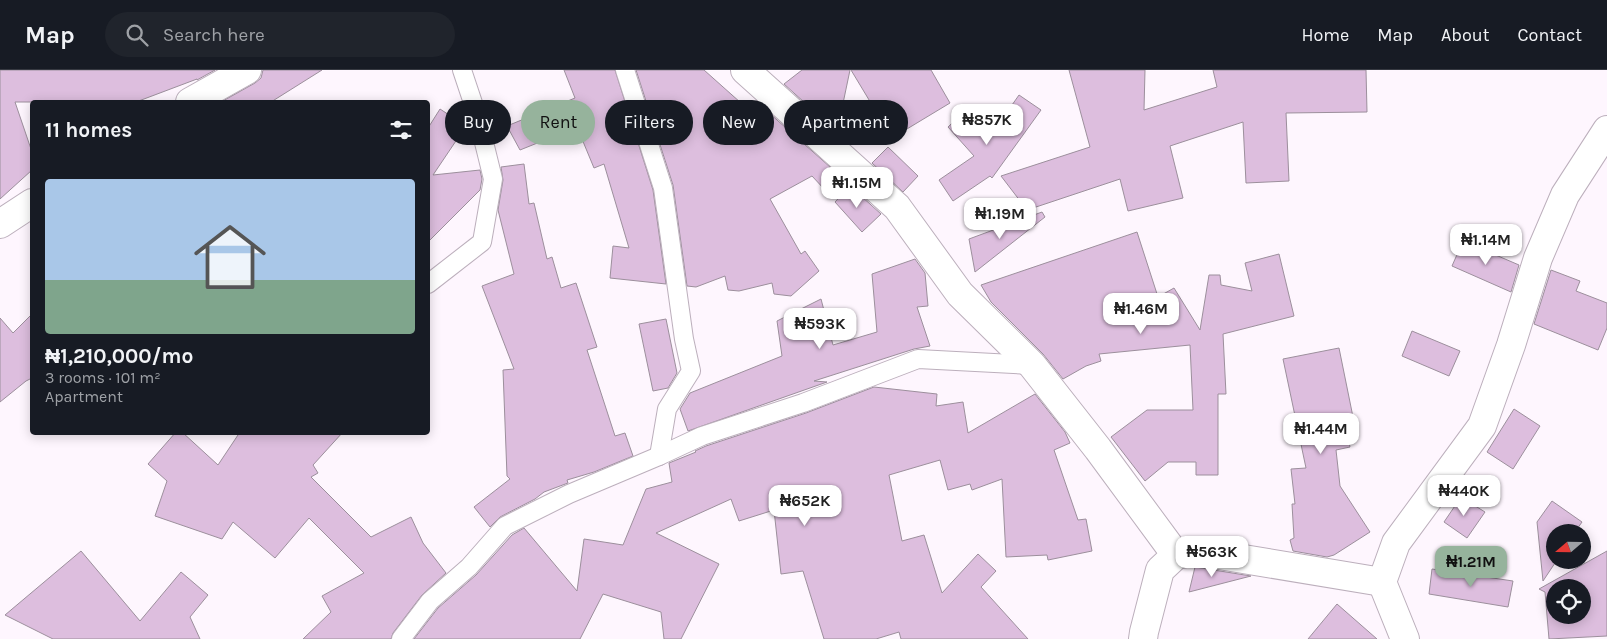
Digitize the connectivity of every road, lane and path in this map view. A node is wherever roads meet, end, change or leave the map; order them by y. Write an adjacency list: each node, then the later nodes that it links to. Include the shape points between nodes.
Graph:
1 (247, 70): 5 (street)
2 (462, 70): 9 (lane, via 493,179 482,242)
3 (625, 70): 11 (lane, via 663,188 690,371 667,409)
4 (745, 70): 10 (street, via 897,207 960,294)
5 (194, 100)
6 (1607, 130): 13 (street, via 1565,195 1538,258 1482,426 1396,543)
7 (30, 204): 8 (street)
8 (0, 224)
9 (430, 282)
10 (1032, 365): 11 (lane, via 918,359 804,403 702,436); 12 (street)
11 (659, 456): 14 (lane, via 569,494 506,526 469,567 430,601)
12 (1176, 555): 13 (street, via 1195,551); 15 (street, via 1160,570)
13 (1382, 582): 16 (street)
14 (401, 639)
15 (1143, 639)
16 (1405, 639)

